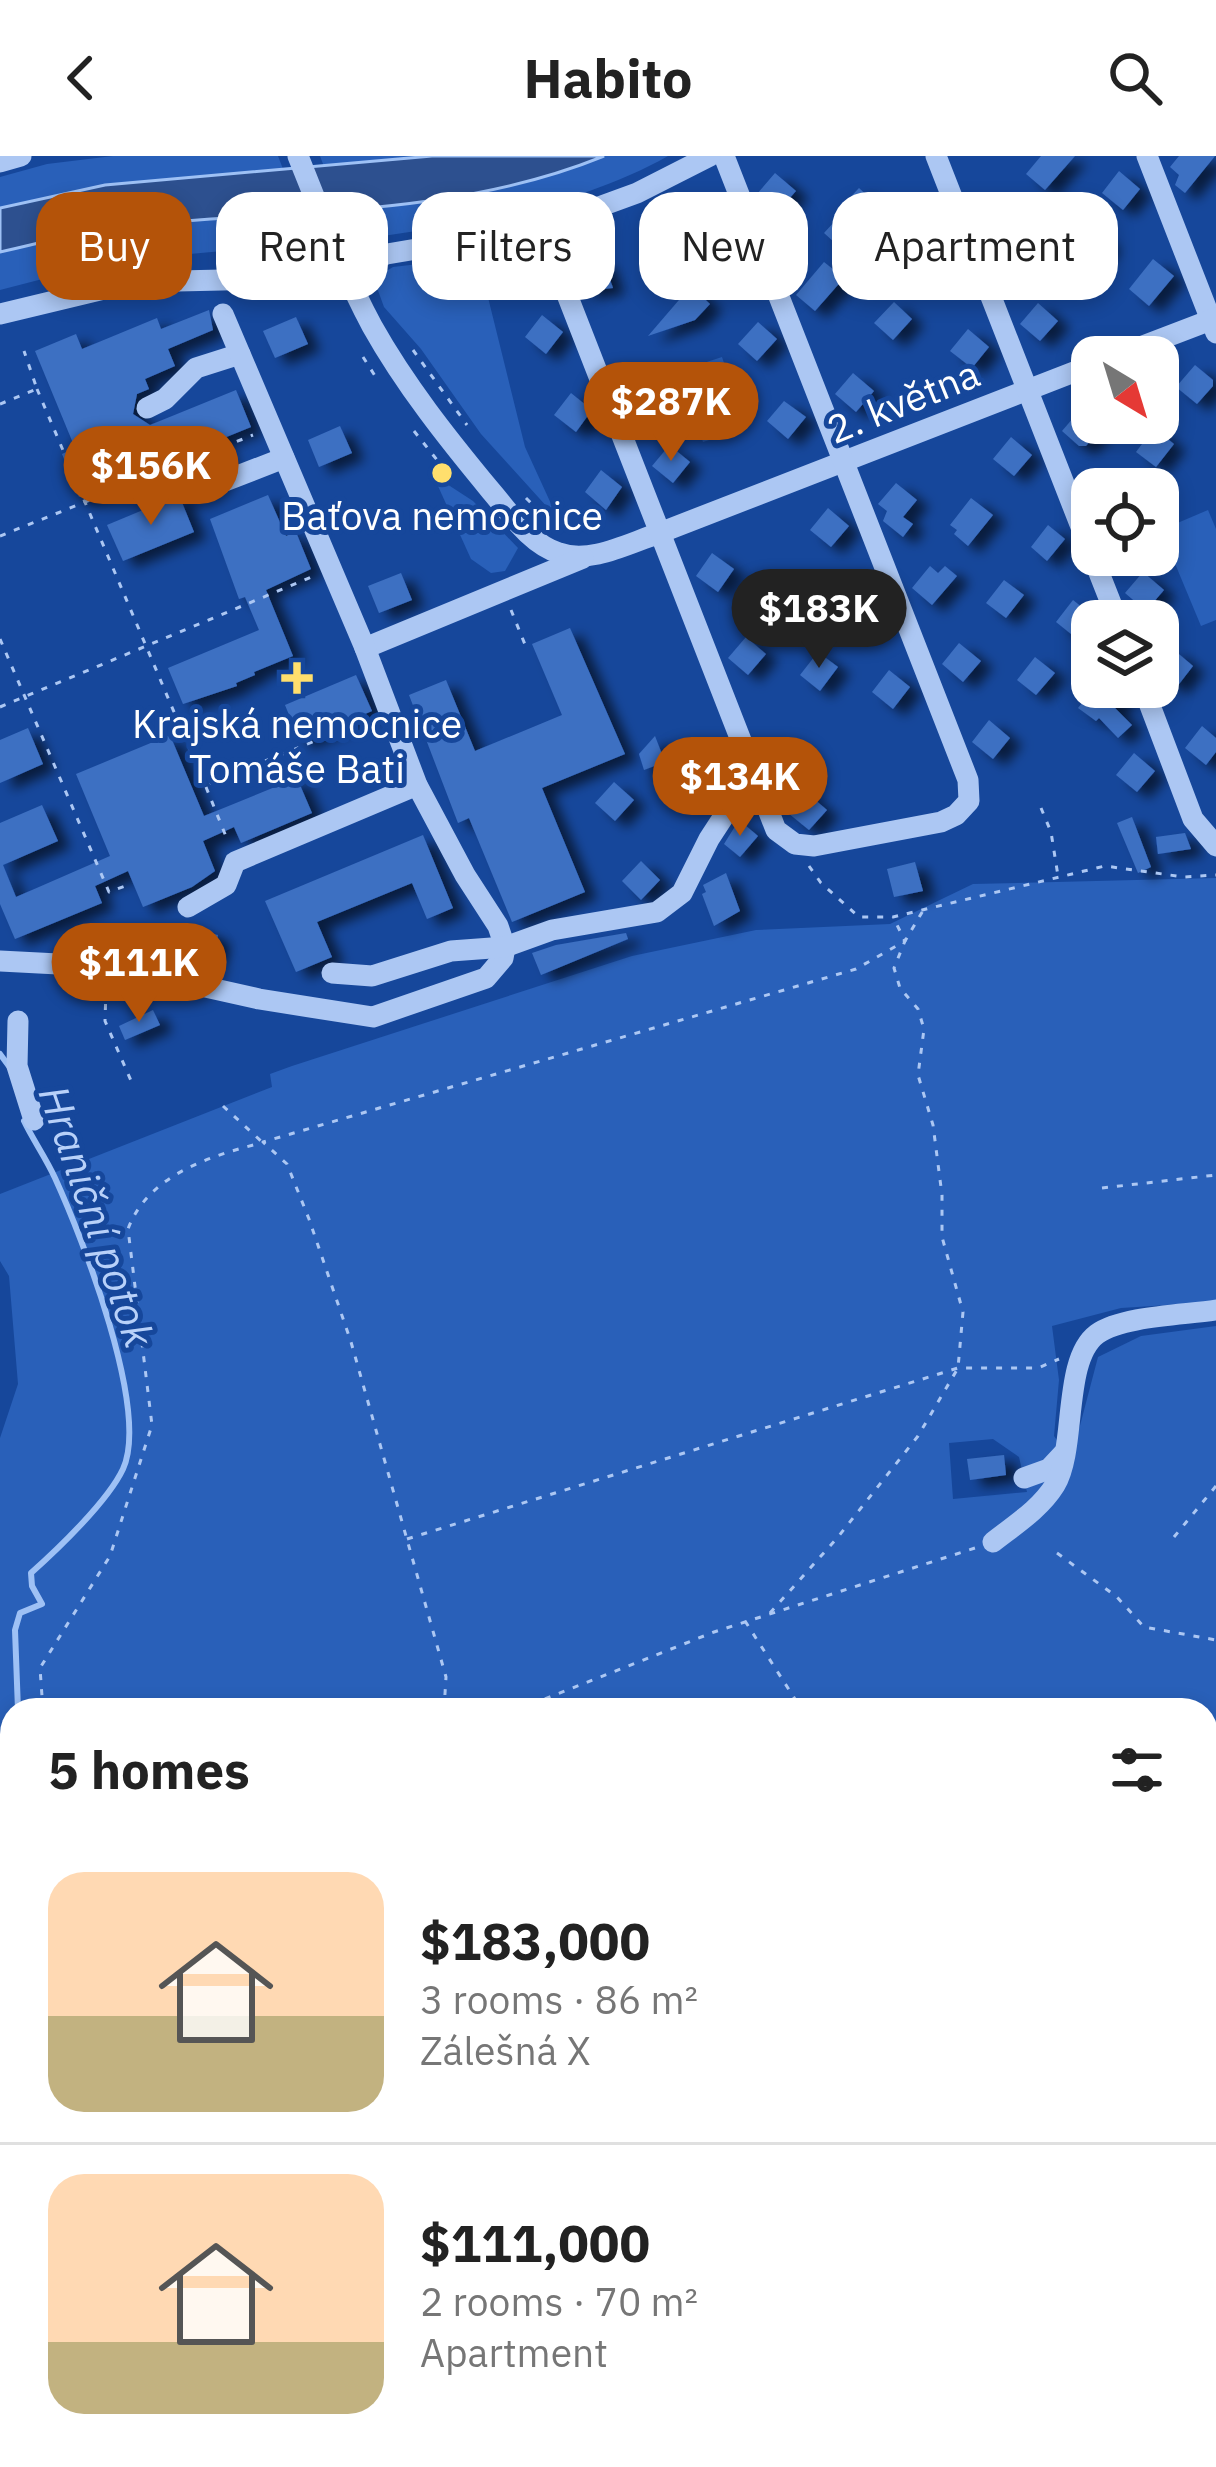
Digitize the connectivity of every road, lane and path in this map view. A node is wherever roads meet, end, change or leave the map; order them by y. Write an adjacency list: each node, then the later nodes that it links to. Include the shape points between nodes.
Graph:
1 (21, 156): 7 (street)
2 (298, 156): 8 (street)
3 (710, 156): 9 (street)
4 (724, 156): 31 (street)
5 (936, 156): 23 (street)
6 (1147, 156): 15 (street)
7 (0, 162)
8 (312, 192)
9 (615, 201)
10 (216, 281): 13 (street, via 133,282)
11 (359, 300): 40 (street, via 413,391 513,518 553,551)
12 (568, 300): 38 (street)
13 (0, 314)
14 (224, 314): 20 (street)
15 (1214, 324): 16 (street)
16 (1178, 336)
17 (358, 338): 24 (path)
18 (409, 345): 29 (path)
19 (24, 351): 22 (path)
20 (240, 354): 26 (street, via 196,368); 28 (street)
21 (1071, 373): 23 (street, 2. května)
22 (37, 389): 25 (path); 36 (path)
23 (1028, 390): 31 (street, 2. května); 35 (street)
24 (388, 394)
25 (0, 404)
26 (147, 407)
27 (411, 427): 32 (path)
28 (272, 428): 30 (street); 36 (path)
29 (470, 428)
30 (284, 458): 34 (street); 41 (street)
31 (845, 464): 38 (street, 2. května); 53 (street, via 968,780 968,801 941,822)
32 (451, 476)
33 (516, 487): 37 (path)
34 (199, 491)
35 (1071, 501)
36 (85, 502): 39 (path); 43 (path)
37 (555, 528)
38 (657, 534): 40 (street, 2. května); 49 (street)
39 (0, 536)
40 (589, 555): 44 (street, 2. května)
41 (331, 568): 43 (path); 44 (street)
42 (0, 639): 45 (path)
43 (146, 645): 45 (path); 50 (path)
44 (365, 648): 48 (street)
45 (25, 697): 46 (path); 58 (path, via 109,892)
46 (0, 707)
47 (1151, 708): 54 (street, via 1192,819)
48 (388, 712): 50 (path); 51 (street)
49 (752, 773): 53 (street, via 773,826); 63 (street, via 682,893 657,912)
50 (206, 785): 55 (path)
51 (417, 785): 55 (street); 63 (street)
52 (1041, 808): 57 (path)
53 (795, 844): 61 (path, via 820,883 859,917)
54 (1216, 846)
55 (236, 862): 59 (street, via 226,885)
56 (1216, 875): 57 (path, via 1105,866)
57 (1058, 878): 60 (path)
58 (128, 885)
59 (188, 907)
60 (924, 909): 61 (path); 62 (path)
61 (893, 917): 62 (path)
62 (905, 941): 71 (path, via 856,969); 76 (path, via 894,968 924,1028 918,1075 933,1125 942,1237 963,1312)
63 (505, 946): 65 (street, via 492,975 373,1017); 66 (street, via 451,951 372,976)
64 (0, 961): 65 (street)
65 (116, 967): 68 (path, via 104,991 105,1021)
66 (332, 973)
67 (18, 1021): 70 (street, via 17,1066)
68 (133, 1083)
69 (223, 1106): 71 (path)
70 (34, 1120)
71 (263, 1142): 81 (path, via 287,1164 351,1342); 87 (path, via 197,1160 136,1207 128,1229 152,1425 110,1556 40,1668)
72 (1216, 1175): 73 (path)
73 (1102, 1188)
74 (1216, 1310): 75 (street, via 1128,1323 1098,1333)
75 (1083, 1350): 76 (path, via 1038,1368); 77 (street)
76 (958, 1368): 81 (path); 84 (path, via 918,1436)
77 (1063, 1454): 78 (street); 82 (street, via 1058,1480 1036,1509)
78 (1024, 1478)
79 (1216, 1486): 80 (path)
80 (1174, 1537)
81 (407, 1539): 88 (path, via 446,1677)
82 (994, 1542): 84 (path)
83 (1057, 1553): 86 (path, via 1144,1627)
84 (770, 1613): 85 (path)
85 (745, 1621): 89 (path); 90 (path)
86 (1216, 1640)
87 (42, 1698)
88 (445, 1698)
89 (549, 1698)
90 (794, 1698)

